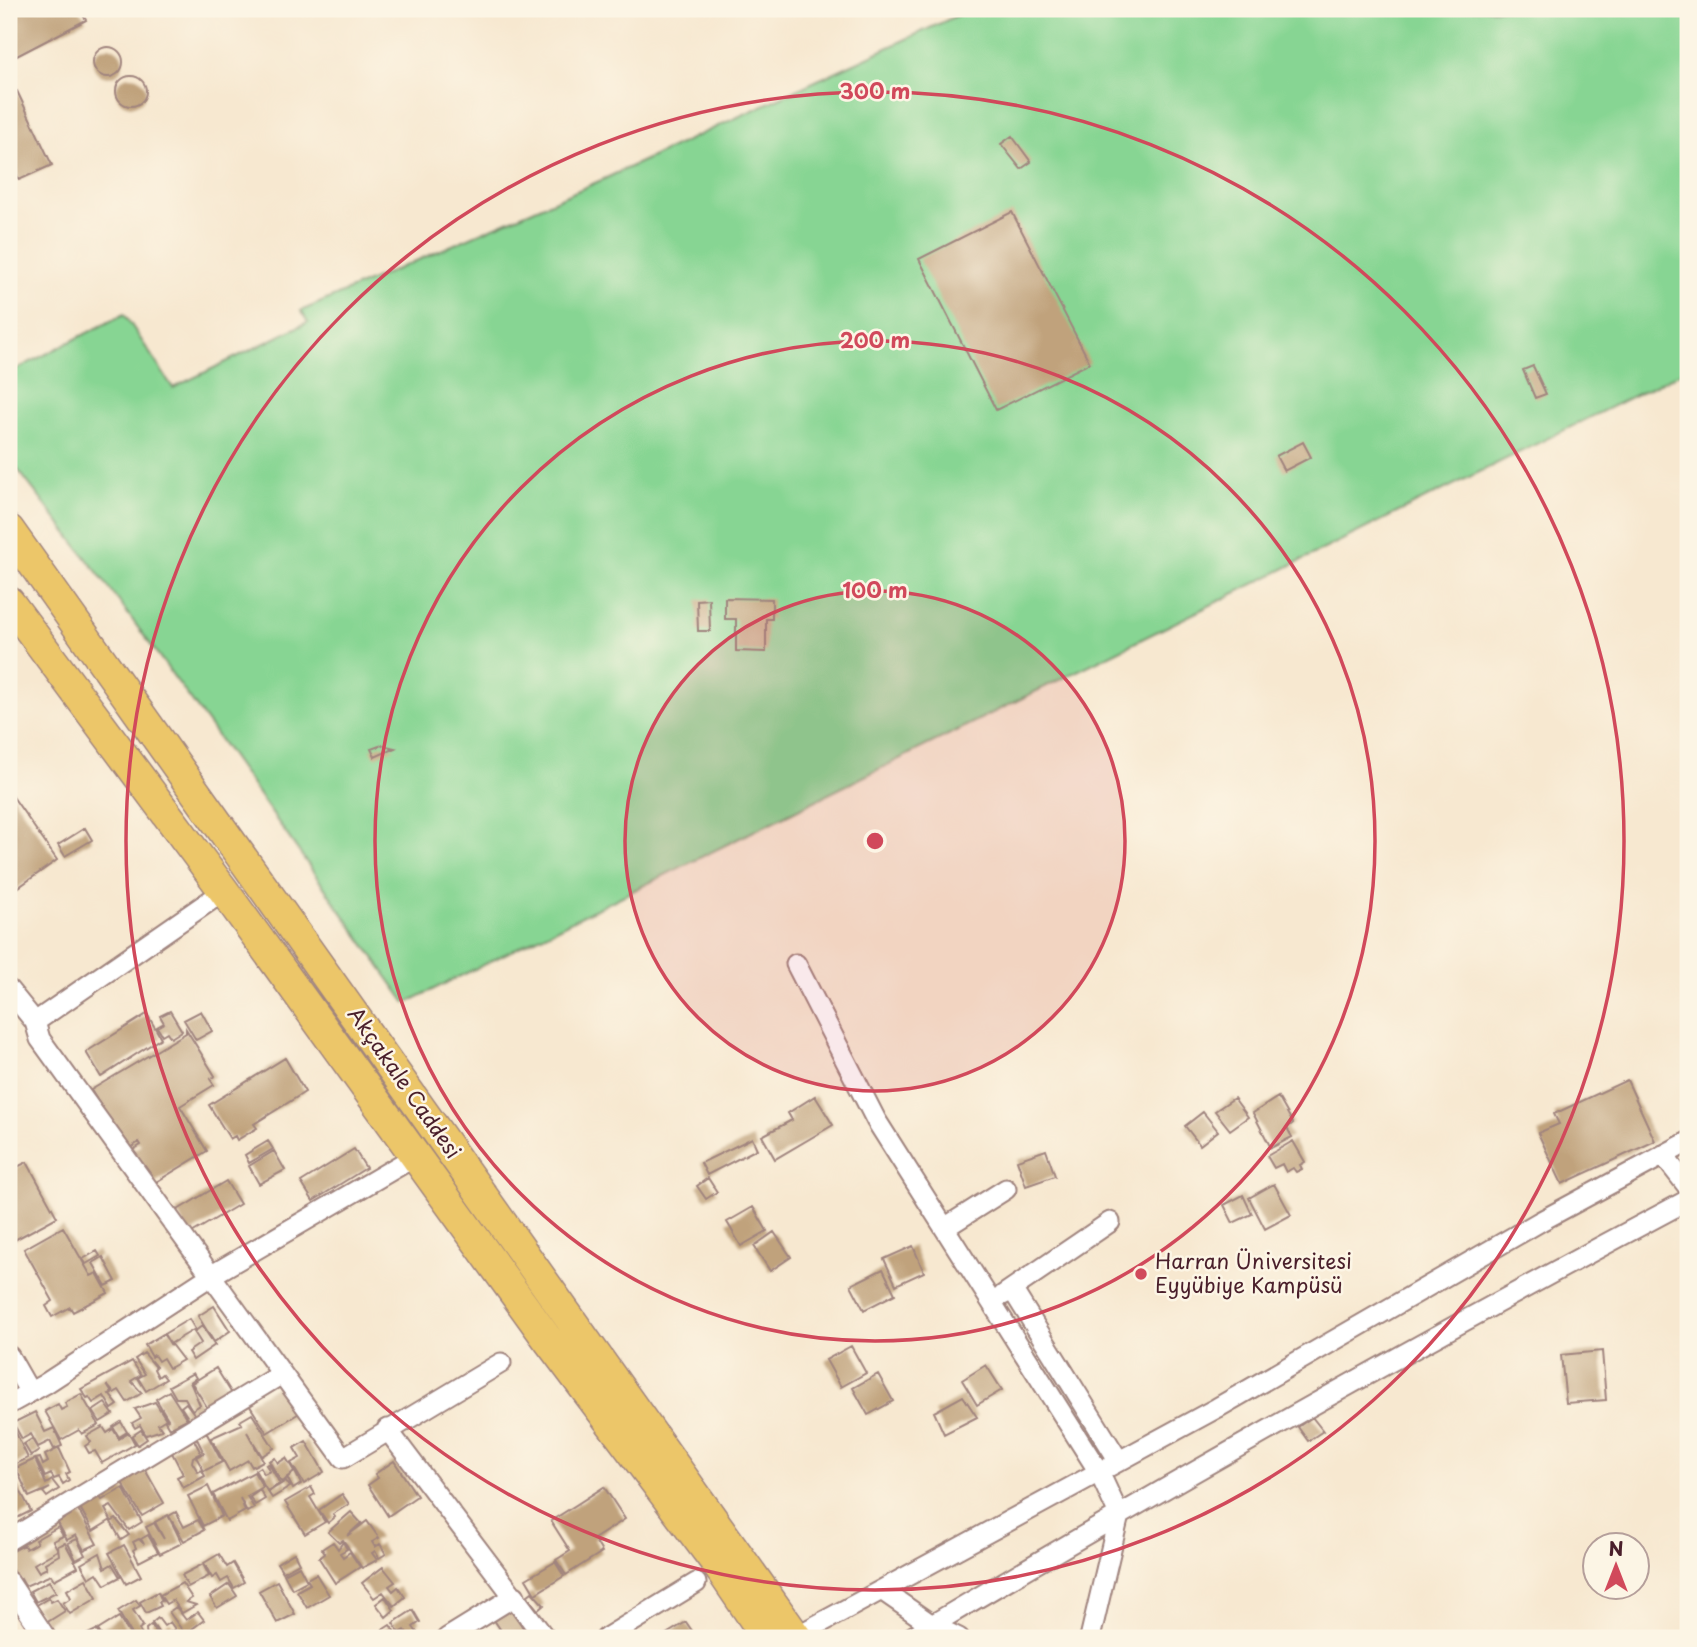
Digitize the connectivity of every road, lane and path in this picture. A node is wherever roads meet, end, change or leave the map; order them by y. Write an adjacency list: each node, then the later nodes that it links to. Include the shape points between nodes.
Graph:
1 (9, 530): 37 (main road, Akçakale Caddesi)
2 (9, 602): 3 (main road, Akçakale Caddesi)
3 (224, 891): 6 (street); 9 (main road, Akçakale Caddesi)
4 (796, 964): 14 (street, via 876,1119)
5 (9, 990): 6 (street)
6 (35, 1022): 15 (street, via 40,1040)
7 (1688, 1142): 8 (street)
8 (1663, 1155): 10 (street); 24 (street)
9 (414, 1157): 15 (street); 37 (main road, Akçakale Caddesi, via 715,1560)
10 (1688, 1187)
11 (1006, 1189): 14 (street)
12 (1688, 1200): 26 (street, via 1481,1310)
13 (1110, 1222): 16 (street)
14 (946, 1227): 17 (street)
15 (212, 1275): 20 (street); 21 (street)
16 (1012, 1289): 17 (street); 24 (street)
17 (994, 1302): 25 (street)
18 (9, 1356): 21 (street)
19 (501, 1363): 23 (street)
20 (282, 1374): 23 (street, via 343,1458); 27 (street)
21 (29, 1391): 22 (street)
22 (9, 1404)
23 (387, 1429): 31 (street)
24 (1119, 1461): 25 (street)
25 (1099, 1472): 26 (street); 30 (street)
26 (1119, 1515): 32 (street); 40 (street)
27 (9, 1540)
28 (9, 1582): 33 (street)
29 (696, 1583): 36 (street)
30 (883, 1591): 32 (street); 37 (street)
31 (515, 1595): 34 (street); 35 (street)
32 (932, 1625): 38 (street); 39 (street)
33 (47, 1638)
34 (447, 1638)
35 (545, 1638)
36 (606, 1638)
37 (788, 1638)
38 (910, 1638)
39 (959, 1638)
40 (1090, 1638)

